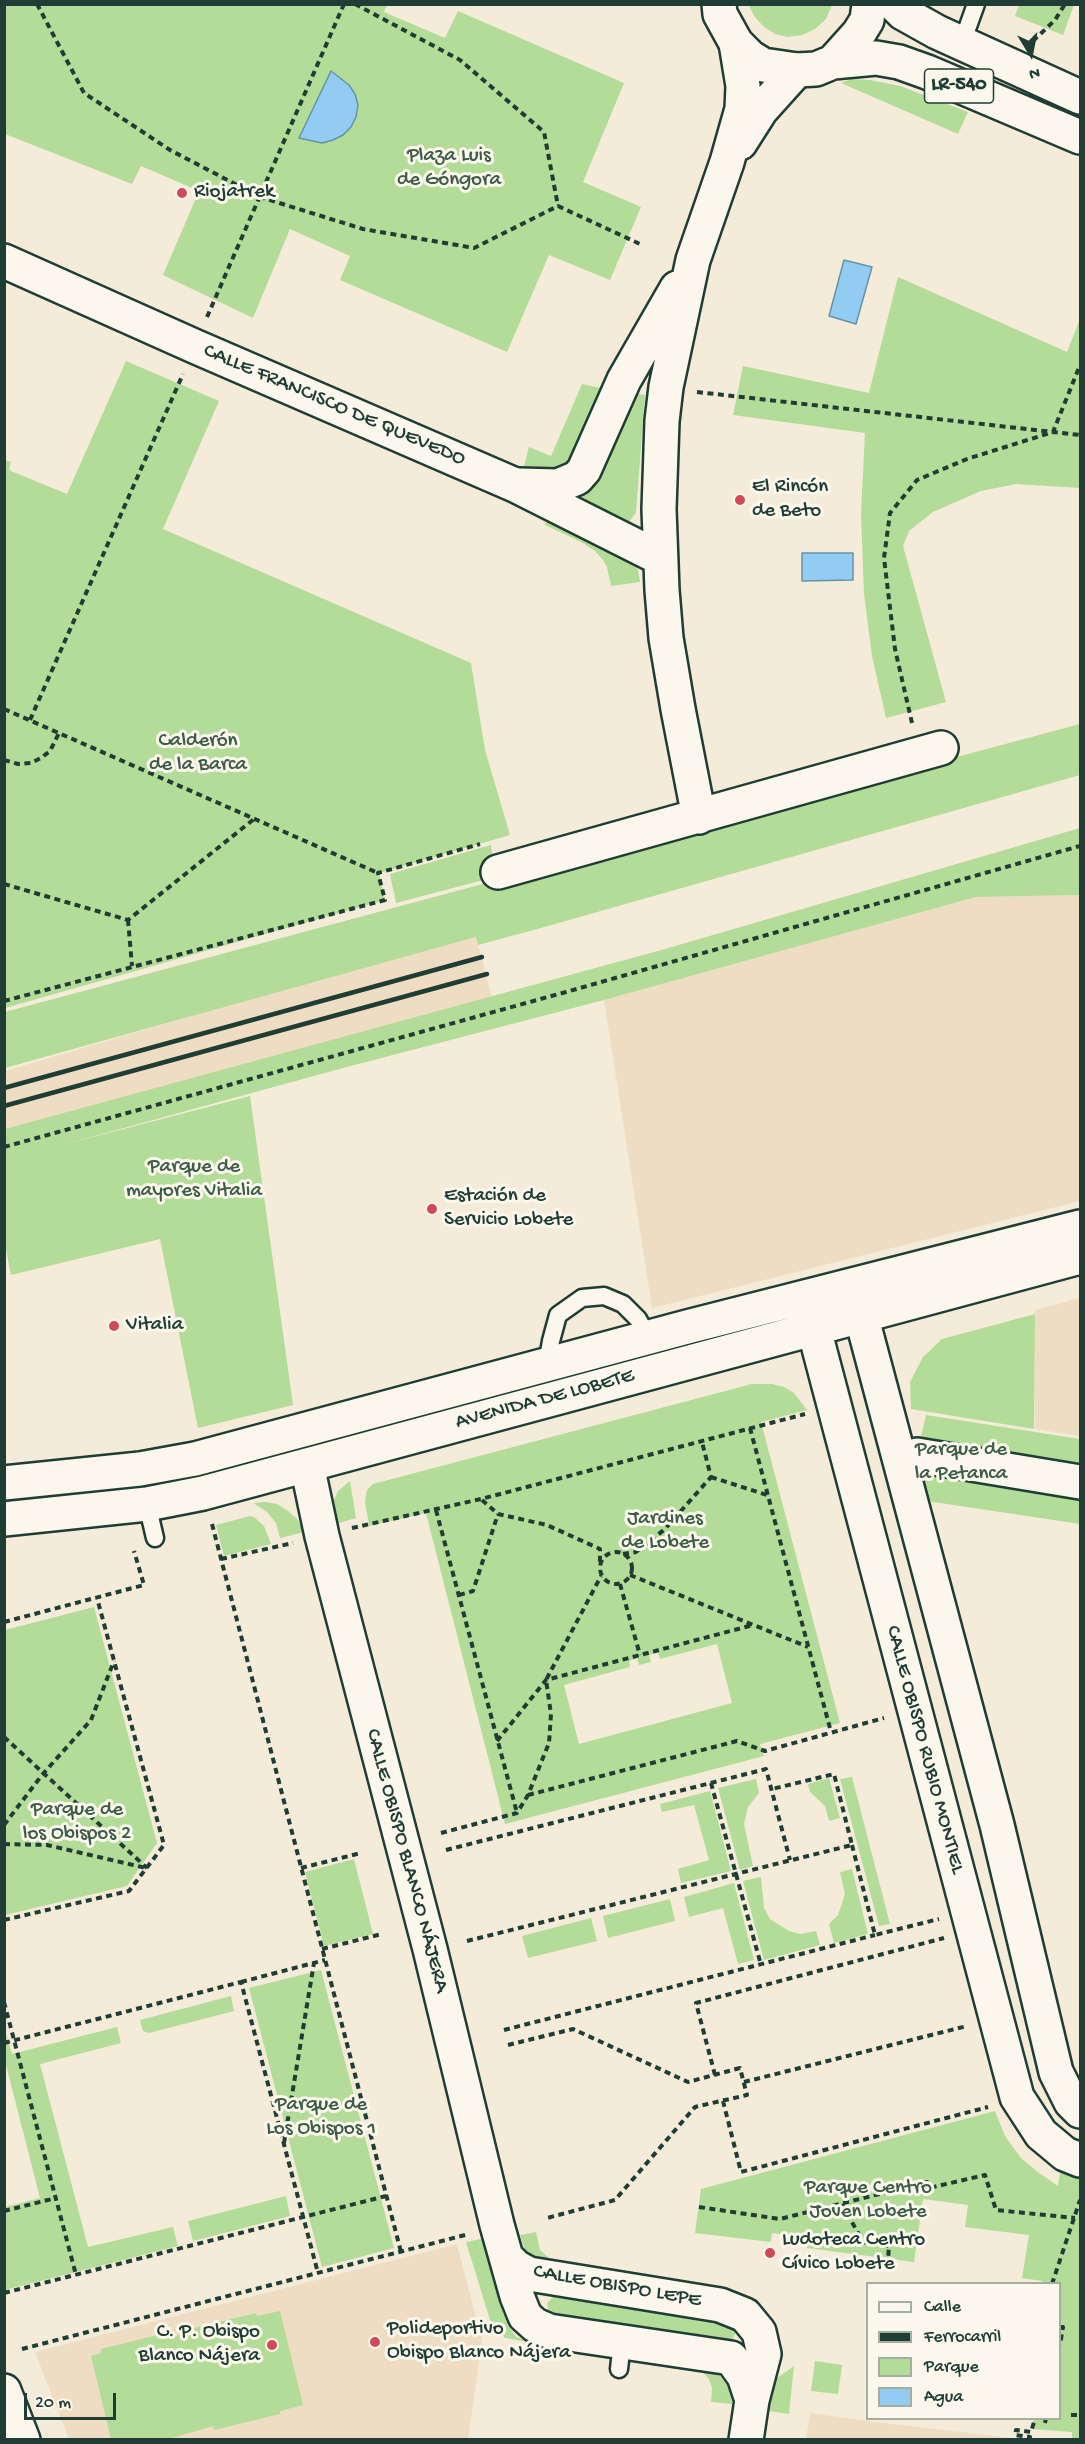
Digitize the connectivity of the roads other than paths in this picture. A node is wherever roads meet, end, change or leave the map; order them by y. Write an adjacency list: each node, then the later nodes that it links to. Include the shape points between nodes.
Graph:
1 (719, 4): 5 (street, LR-540, via 720,14)
2 (869, 4): 7 (street, via 867,20 859,33)
3 (894, 4): 6 (street, LR-540, via 928,28)
4 (976, 4): 6 (lane)
5 (736, 43): 8 (street, LR-540, via 763,65); 11 (street, via 743,86 742,110)
6 (962, 43): 9 (street, LR-540)
7 (833, 62): 8 (street, LR-540, via 816,69); 10 (street, LR-540, via 876,58 899,62)
8 (797, 70): 11 (street, via 761,110)
9 (1080, 97)
10 (1080, 137)
11 (727, 162): 12 (street)
12 (693, 260): 14 (street, via 624,380 584,470 577,478 558,486); 15 (street, via 666,387)
13 (4, 261): 14 (street, CALLE FRANCISCO DE QUEVEDO)
14 (515, 485): 15 (street, CALLE FRANCISCO DE QUEVEDO)
15 (660, 558): 17 (street, via 668,648)
16 (930, 752): 17 (street)
17 (699, 817): 18 (street)
18 (498, 872)
19 (1080, 1227): 23 (street, AVENIDA DE LOBETE)
20 (1080, 1257): 21 (street, AVENIDA DE LOBETE)
21 (861, 1315): 22 (street, AVENIDA DE LOBETE); 32 (street, via 994,1814 1056,2072)
22 (814, 1329): 26 (street, AVENIDA DE LOBETE); 33 (street, CALLE OBISPO RUBIO MONTIEL, via 1017,2097 1041,2134)
23 (648, 1338): 24 (street, AVENIDA DE LOBETE); 24 (lane, via 623,1304 604,1296 582,1298 558,1315)
24 (547, 1365): 28 (street, AVENIDA DE LOBETE, via 195,1459 140,1469)
25 (917, 1455): 27 (street)
26 (307, 1465): 29 (street, AVENIDA DE LOBETE); 34 (street, CALLE OBISPO BLANCO NÁJERA)
27 (1080, 1482)
28 (4, 1483)
29 (147, 1504): 30 (street, AVENIDA DE LOBETE); 31 (lane)
30 (4, 1519)
31 (155, 1538)
32 (1080, 2111)
33 (1072, 2157)
34 (506, 2257): 36 (street, CALLE OBISPO LEPE, via 525,2316 535,2325 620,2356 731,2358 744,2376); 36 (street, CALLE OBISPO LEPE, via 529,2274 720,2305 745,2316 759,2332 764,2354)
35 (4, 2391): 37 (street)
36 (752, 2400): 38 (street, CALLE OBISPO LEPE)
37 (23, 2439)
38 (746, 2439)

